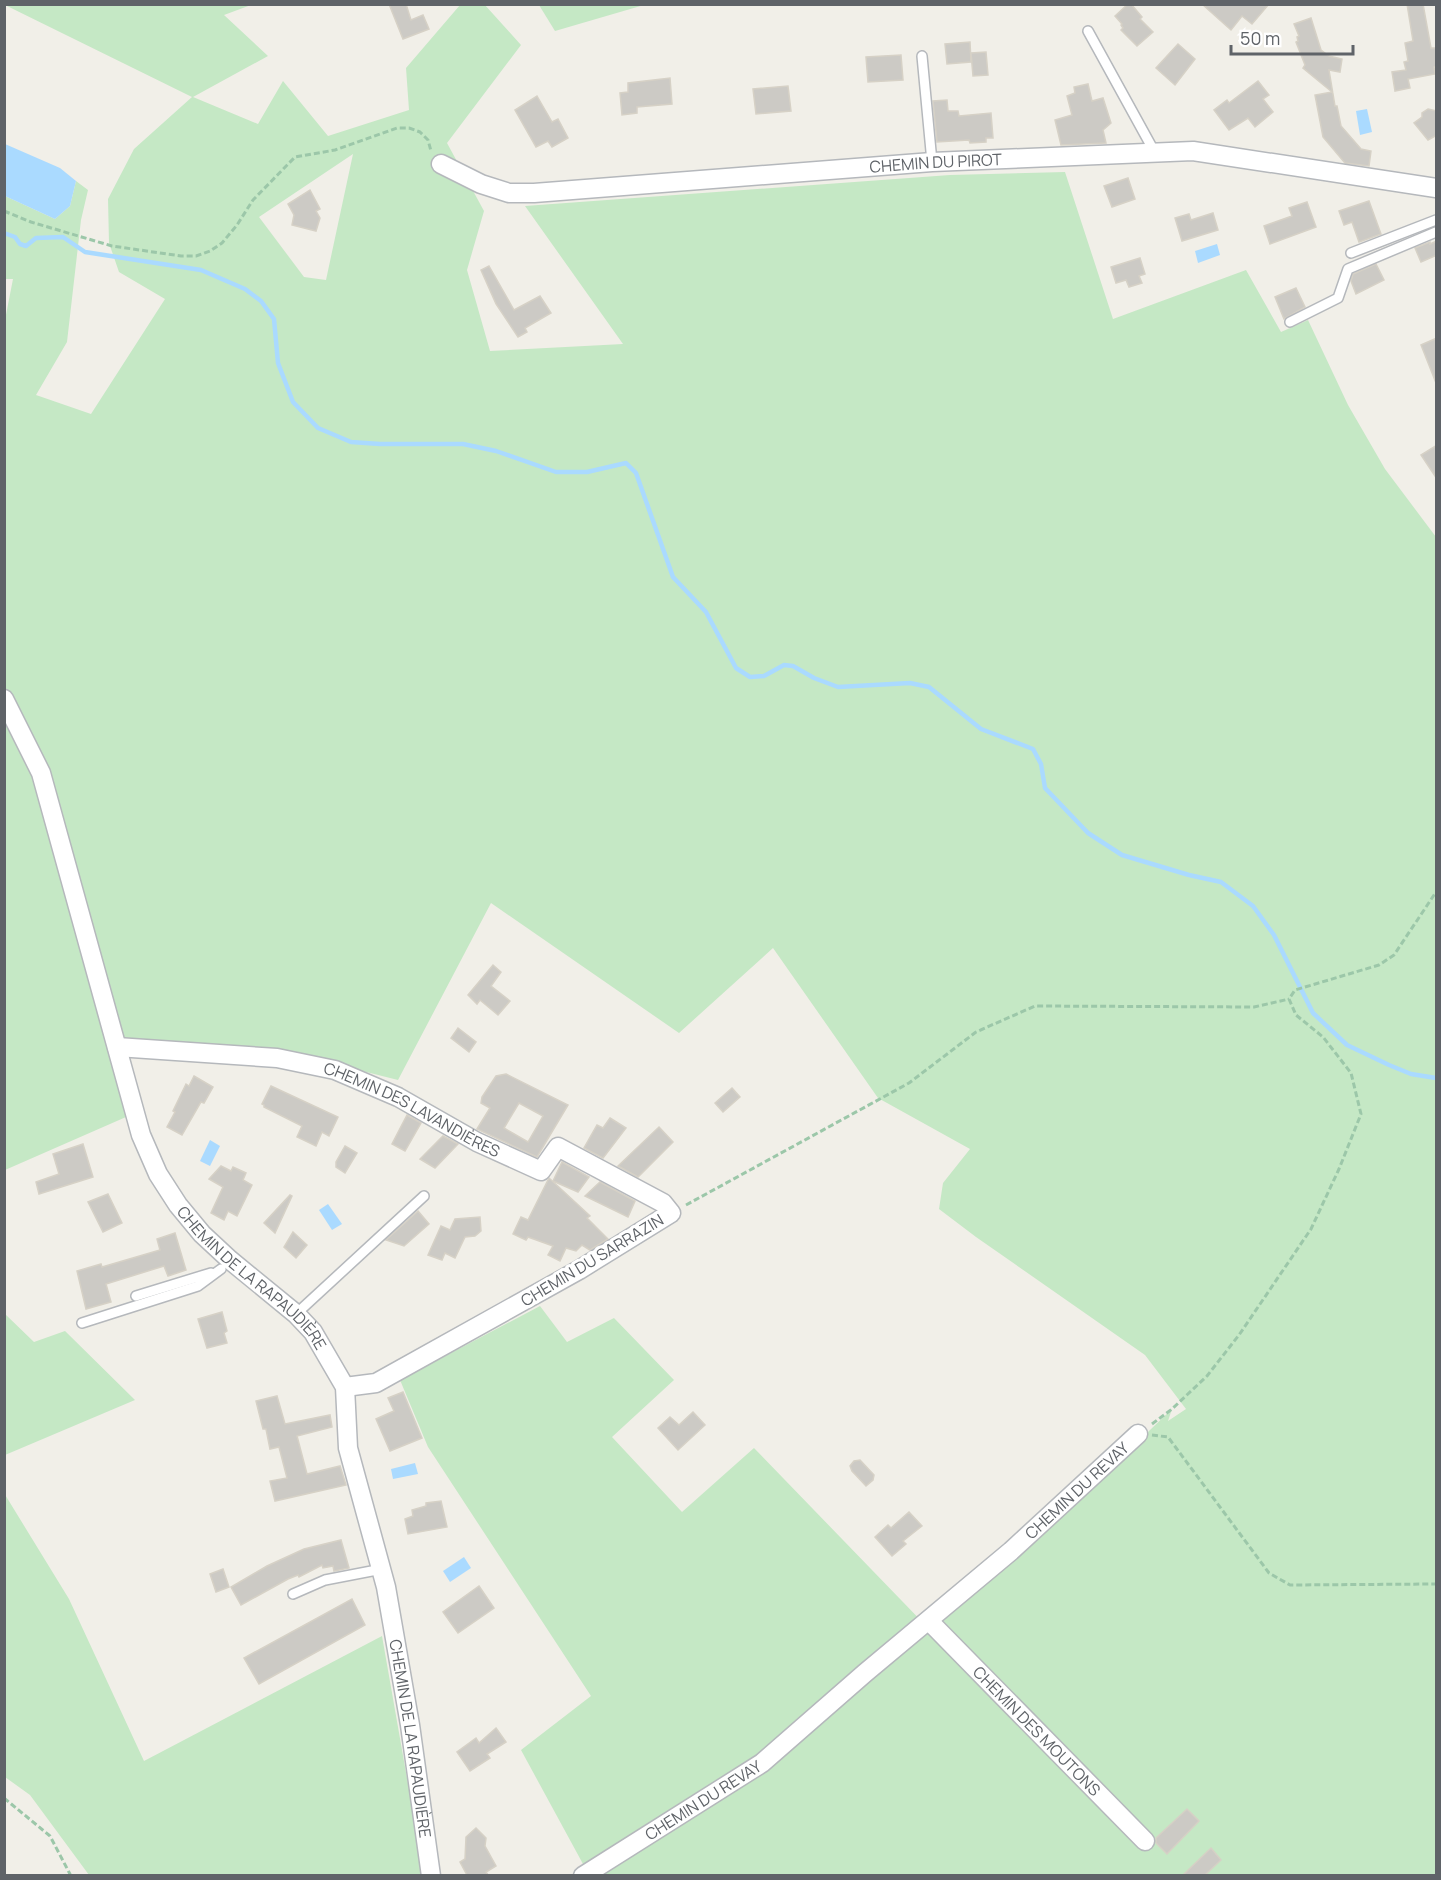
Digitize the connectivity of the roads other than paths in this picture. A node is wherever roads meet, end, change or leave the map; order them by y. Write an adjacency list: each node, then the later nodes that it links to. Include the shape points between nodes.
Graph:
1 (1088, 31): 3 (lane)
2 (922, 56): 4 (lane)
3 (1154, 151): 4 (street, CHEMIN DU PIROT); 6 (street, CHEMIN DU PIROT, via 1193,151)
4 (932, 162): 5 (street, CHEMIN DU PIROT, via 534,193 509,193)
5 (441, 164)
6 (1437, 188)
7 (1437, 220): 9 (lane)
8 (1437, 232): 10 (lane, via 1348,269 1338,298)
9 (1351, 253)
10 (1290, 322)
11 (4, 699): 12 (street, CHEMIN DE LA RAPAUDIÈRE, via 41,773)
12 (117, 1047): 14 (street, CHEMIN DES LAVANDIÈRES, via 277,1058 334,1070 398,1097 477,1142 541,1171 558,1147 663,1203); 15 (street, CHEMIN DE LA RAPAUDIÈRE, via 141,1135 158,1174)
13 (424, 1196): 17 (lane)
14 (671, 1213): 19 (street, CHEMIN DU SARRAZIN, via 579,1270 376,1383)
15 (225, 1264): 16 (lane); 17 (street, CHEMIN DE LA RAPAUDIÈRE); 18 (lane, via 198,1286)
16 (136, 1296)
17 (296, 1314): 19 (street, CHEMIN DE LA RAPAUDIÈRE, via 313,1332)
18 (82, 1323)
19 (345, 1387): 21 (street, CHEMIN DE LA RAPAUDIÈRE, via 348,1448)
20 (1138, 1434): 23 (street, CHEMIN DU REVAY)
21 (382, 1569): 22 (lane, via 326,1580); 25 (street, CHEMIN DE LA RAPAUDIÈRE)
22 (293, 1594)
23 (929, 1621): 24 (street, CHEMIN DES MOUTONS); 26 (street, CHEMIN DU REVAY, via 762,1763)
24 (1145, 1840)
25 (431, 1875)
26 (583, 1875)

